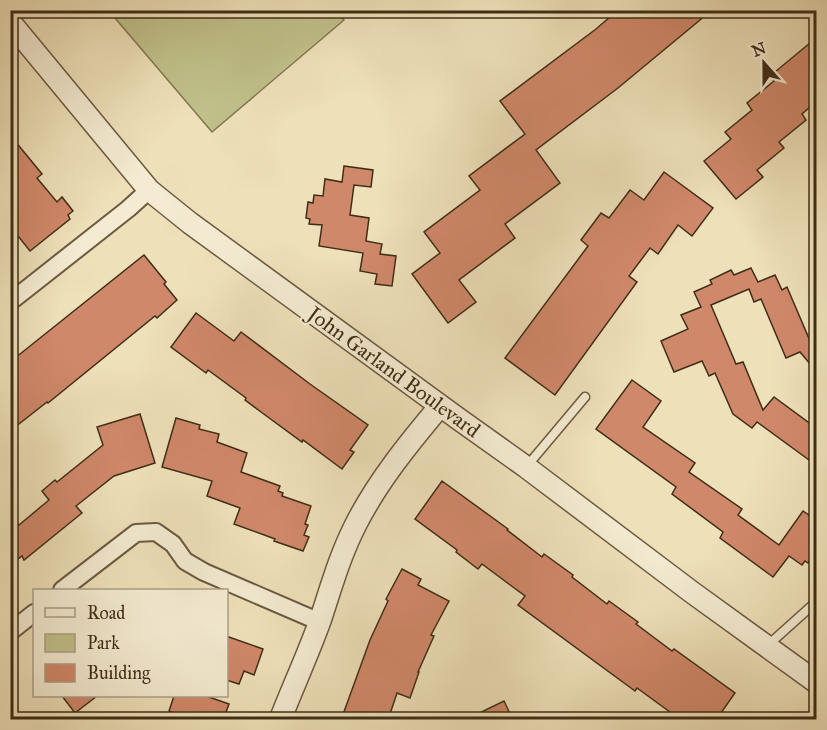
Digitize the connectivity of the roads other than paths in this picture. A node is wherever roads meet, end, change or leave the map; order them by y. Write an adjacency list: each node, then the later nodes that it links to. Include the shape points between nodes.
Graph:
1 (10, 22): 2 (street, John Garland Boulevard)
2 (149, 190): 3 (street); 5 (street, John Garland Boulevard)
3 (11, 302)
4 (585, 397): 6 (lane)
5 (440, 405): 6 (street, John Garland Boulevard); 10 (street, via 401,454 356,524 334,573)
6 (526, 467): 12 (street, John Garland Boulevard)
7 (65, 589): 10 (street, via 136,533 156,532 173,544 185,561 204,572)
8 (816, 602): 12 (lane)
9 (33, 614): 11 (street)
10 (320, 621): 14 (street)
11 (10, 632)
12 (766, 646): 13 (street, John Garland Boulevard)
13 (816, 682)
14 (280, 720)

